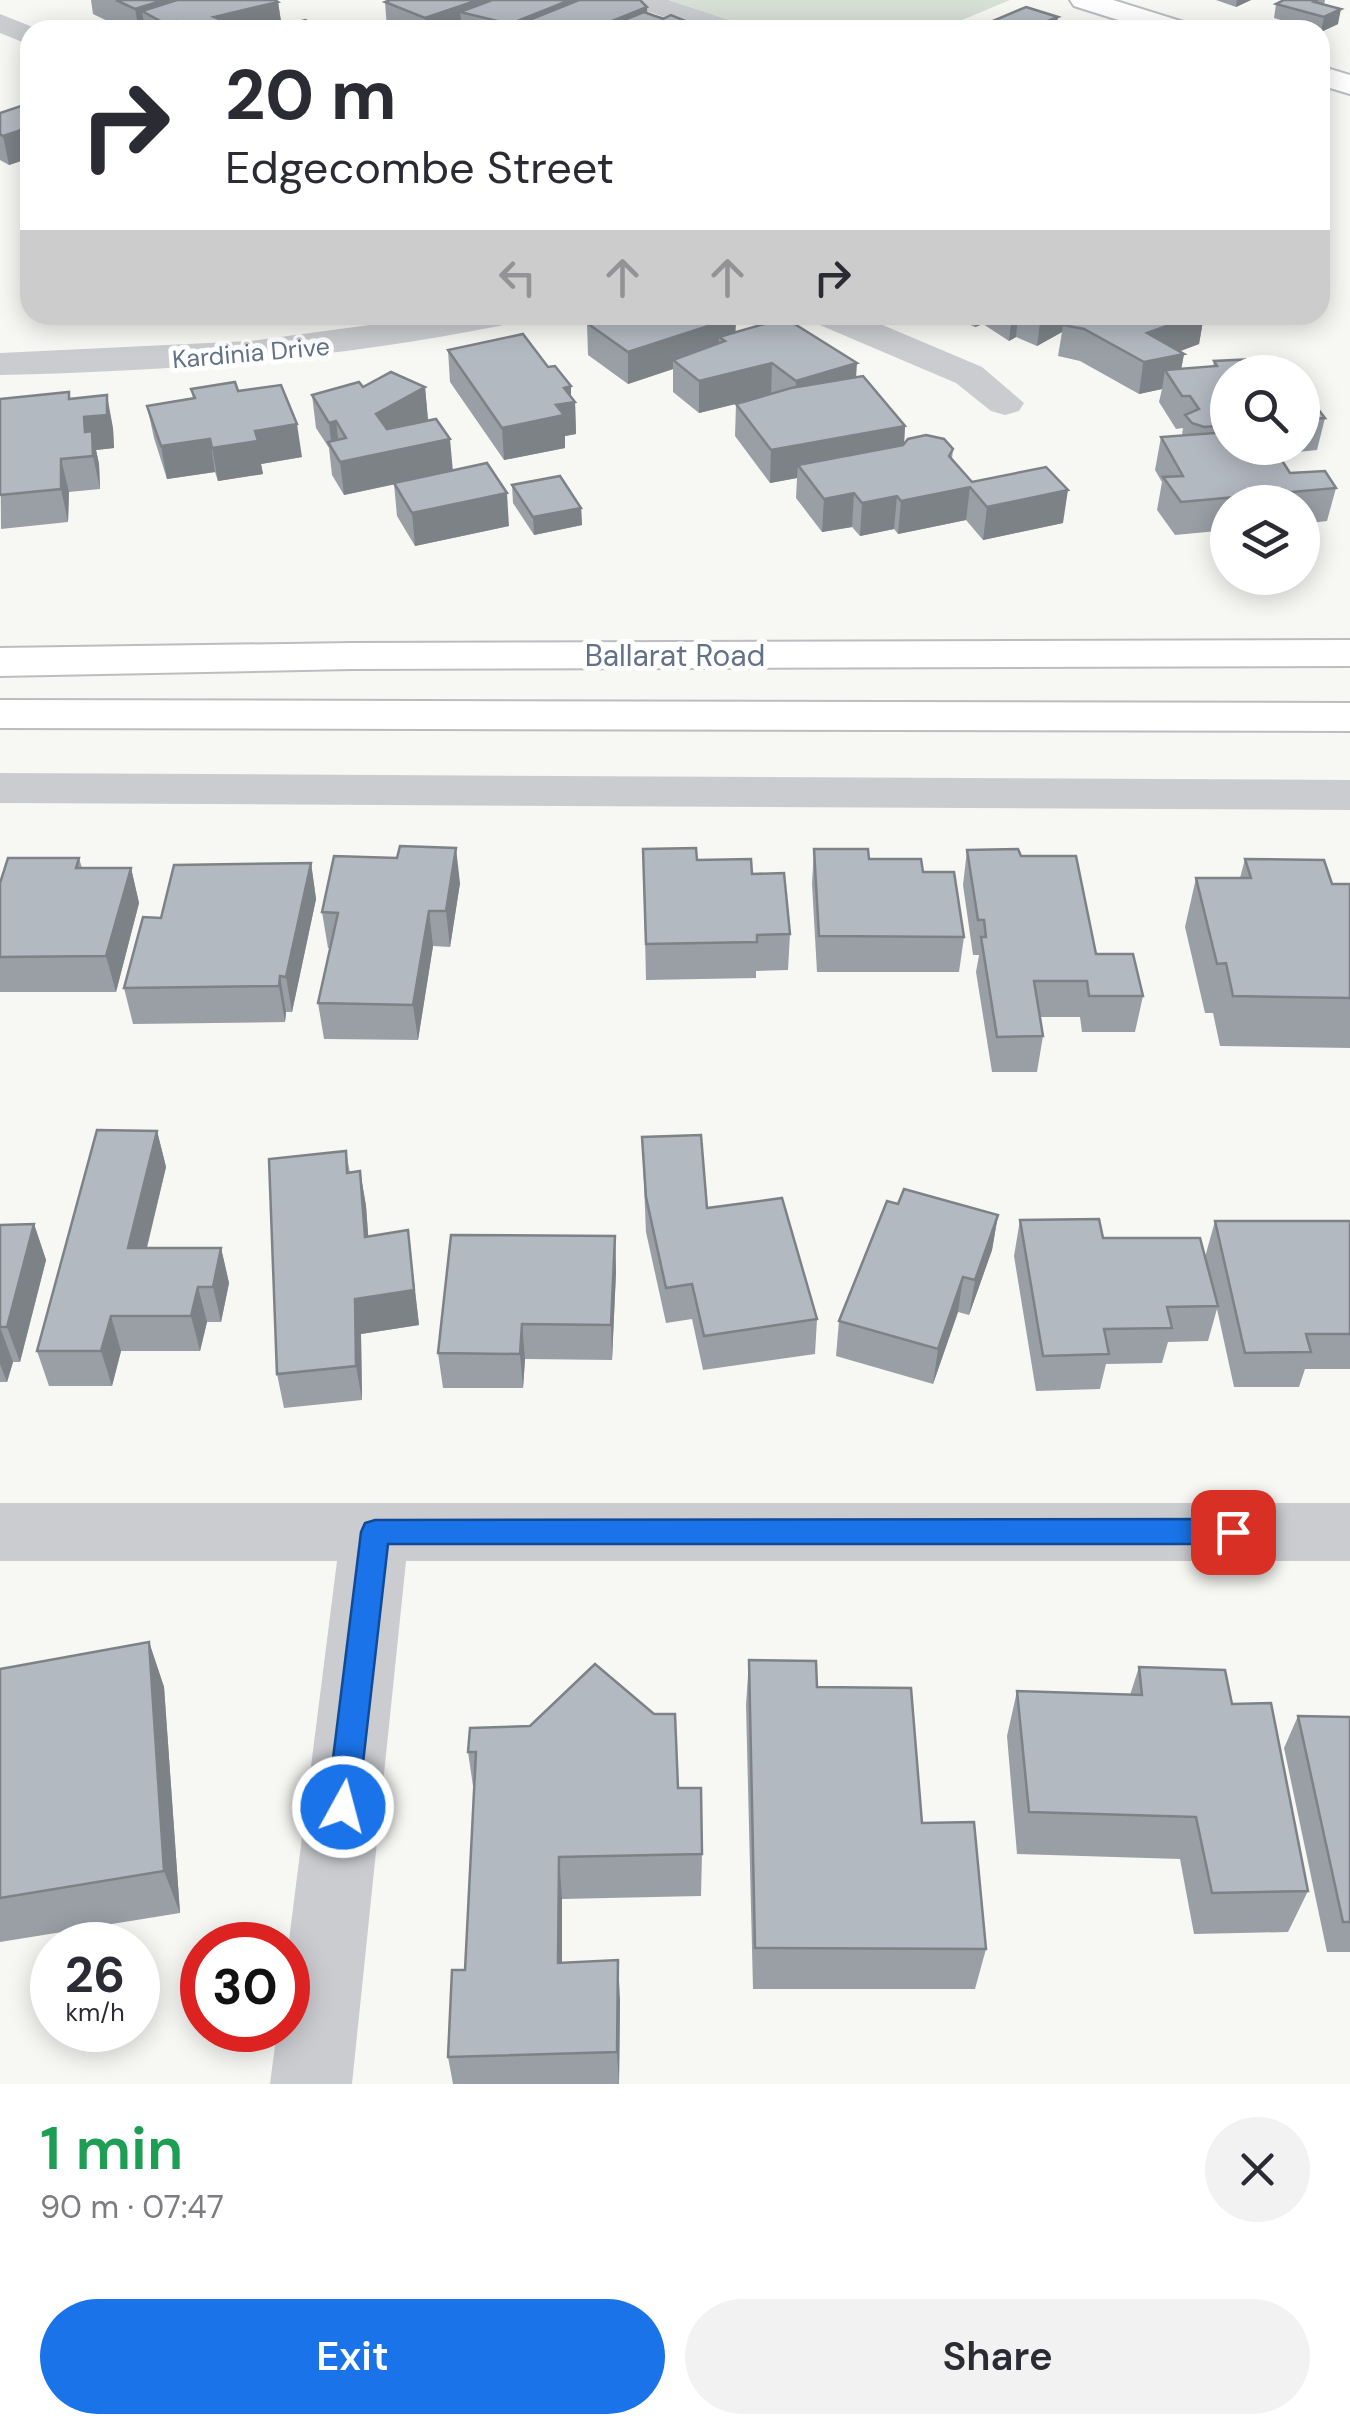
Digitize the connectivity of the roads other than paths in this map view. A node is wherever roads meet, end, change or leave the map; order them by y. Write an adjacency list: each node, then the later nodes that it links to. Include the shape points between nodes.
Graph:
1 (642, 0): 3 (street)
2 (1084, 0): 4 (main road)
3 (701, 20)
4 (1148, 20)
5 (448, 325): 7 (street, Kardinia Drive, via 240,356)
6 (851, 325): 8 (street, via 968,375)
7 (0, 364)
8 (1005, 403)
9 (1350, 653): 10 (main road, Ballarat Road)
10 (0, 662)
11 (0, 714): 12 (main road, Ballarat Road)
12 (1350, 717)
13 (0, 788): 14 (street)
14 (1350, 794)
15 (0, 1532): 16 (street)
16 (375, 1532): 17 (street); 18 (street)
17 (1350, 1532)
18 (310, 2084)

